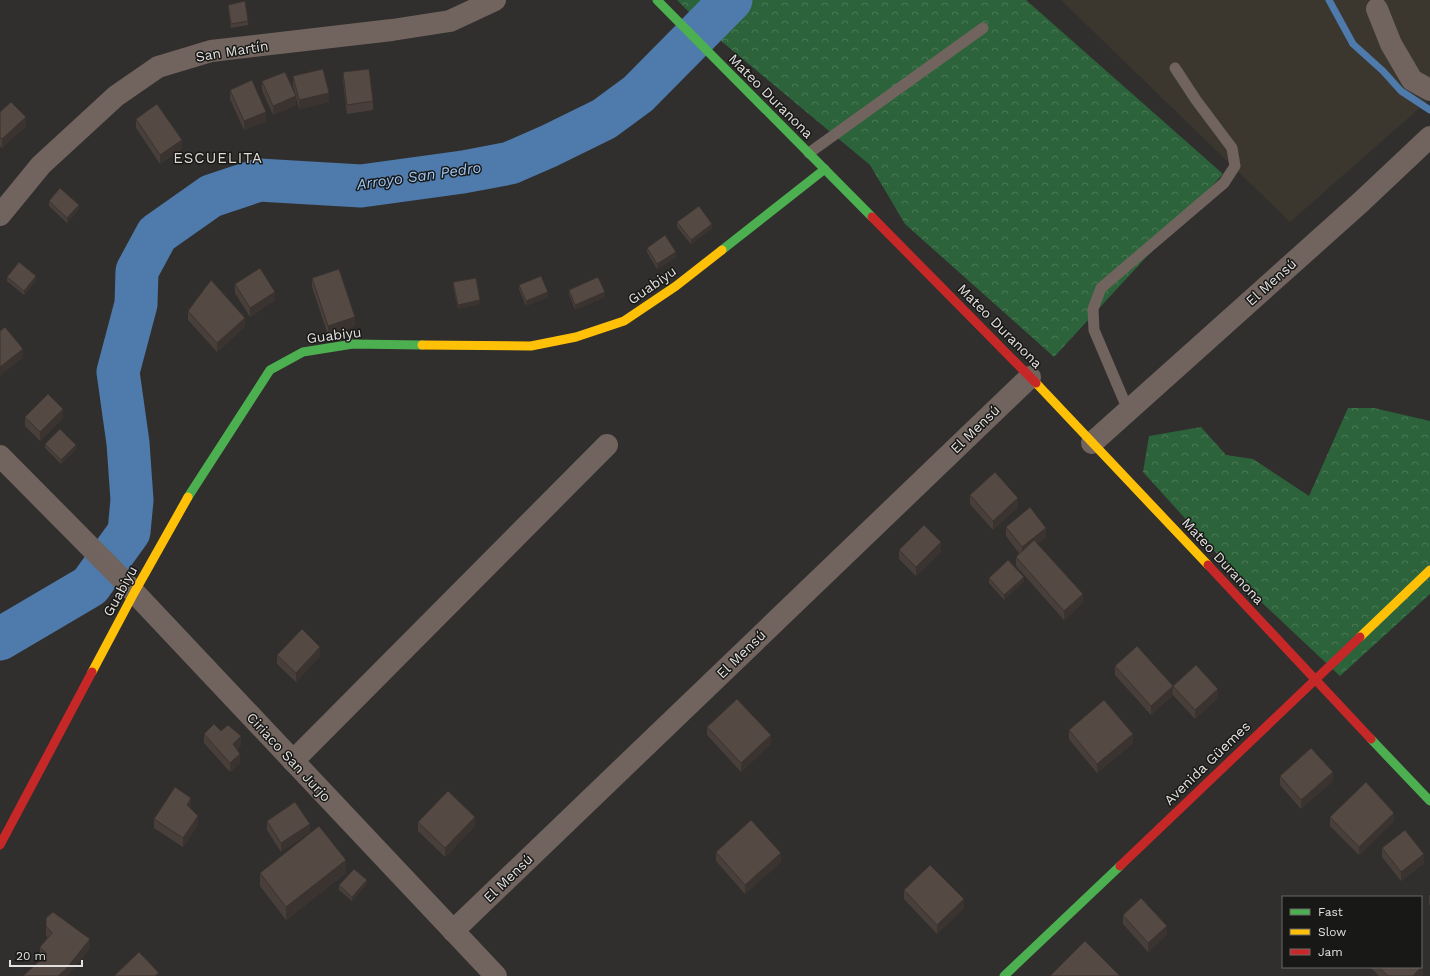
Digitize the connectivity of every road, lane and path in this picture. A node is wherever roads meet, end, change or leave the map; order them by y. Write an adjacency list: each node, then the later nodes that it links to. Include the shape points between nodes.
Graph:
1 (495, 0): 10 (street, San Martín, via 450,21 211,51 158,66 116,96 41,165)
2 (657, 0): 8 (street, Mateo Duranona)
3 (1377, 9): 6 (street, via 1391,44 1412,80)
4 (983, 28): 8 (lane)
5 (1175, 68): 12 (lane, via 1232,148 1235,166 1224,183 1101,288 1093,309 1094,330)
6 (1430, 90)
7 (1430, 137): 12 (street, El Mensú)
8 (809, 153): 9 (street, Mateo Duranona)
9 (825, 169): 11 (street, Mateo Duranona); 17 (street, Guabiyu, via 676,286 624,321 576,337 531,346 353,344 304,352 270,370 200,477)
10 (0, 215)
11 (1030, 376): 13 (street, Mateo Duranona); 22 (street, El Mensú)
12 (1128, 410): 13 (street, El Mensú)
13 (1092, 443): 18 (street, Mateo Duranona)
14 (607, 445): 19 (street)
15 (0, 456): 17 (street, Ciriaco San Jurjo)
16 (1430, 570): 18 (street, Avenida Güemes)
17 (134, 593): 19 (street, Ciriaco San Jurjo); 21 (street, Guabiyu)
18 (1314, 680): 20 (street, Mateo Duranona); 24 (street, Avenida Güemes)
19 (293, 761): 22 (street, Ciriaco San Jurjo)
20 (1430, 801)
21 (0, 845)
22 (453, 931): 23 (street, Ciriaco San Jurjo)
23 (496, 976)
24 (1004, 976)

